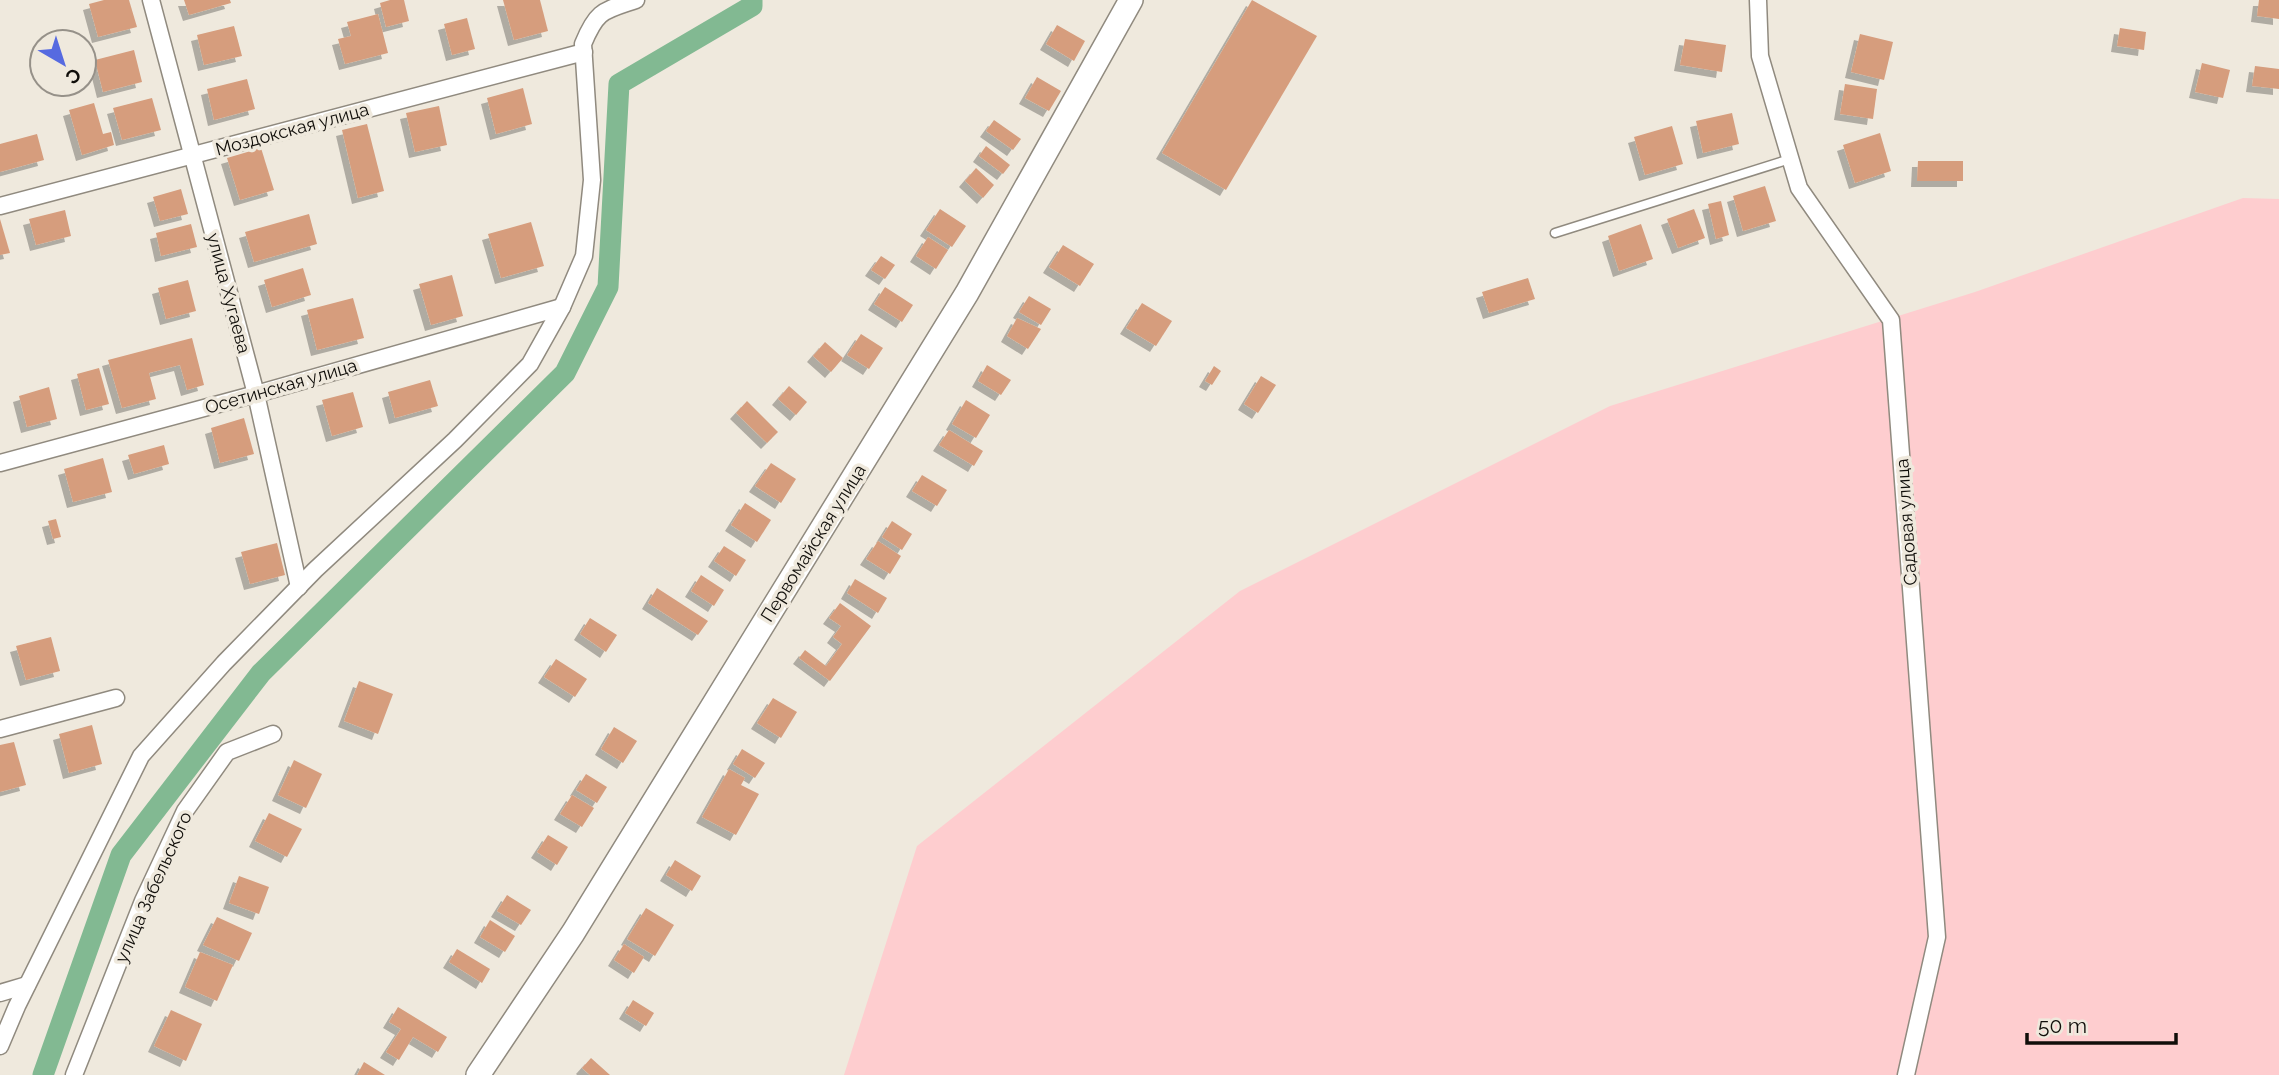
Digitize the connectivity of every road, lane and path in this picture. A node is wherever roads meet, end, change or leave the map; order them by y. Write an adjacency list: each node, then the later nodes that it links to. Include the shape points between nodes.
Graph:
1 (151, 0): 6 (street, улица Хугаева)
2 (636, 0): 5 (street, via 602,12 591,26)
3 (1131, 0): 21 (main road, Первомайская улица, via 967,293 580,921)
4 (1758, 0): 7 (street, Садовая улица, via 1760,56)
5 (584, 52): 6 (street, Моздокская улица); 10 (street, via 592,180 584,256)
6 (192, 155): 8 (street, Моздокская улица); 11 (street, улица Хугаева)
7 (1790, 159): 9 (lane); 22 (street, Садовая улица, via 1799,188 1891,320 1937,937)
8 (0, 206)
9 (1555, 233)
10 (562, 307): 11 (street, Осетинская улица); 13 (street, via 530,364)
11 (256, 394): 12 (street, Осетинская улица); 13 (street, улица Хугаева)
12 (0, 463)
13 (299, 587): 17 (street, via 141,757)
14 (116, 698): 15 (street)
15 (0, 729)
16 (272, 734): 20 (street, улица Забельского, via 227,752 185,811 143,901)
17 (27, 985): 18 (street); 19 (street)
18 (0, 993)
19 (0, 1046)
20 (74, 1075)
21 (478, 1075)
22 (1906, 1075)

